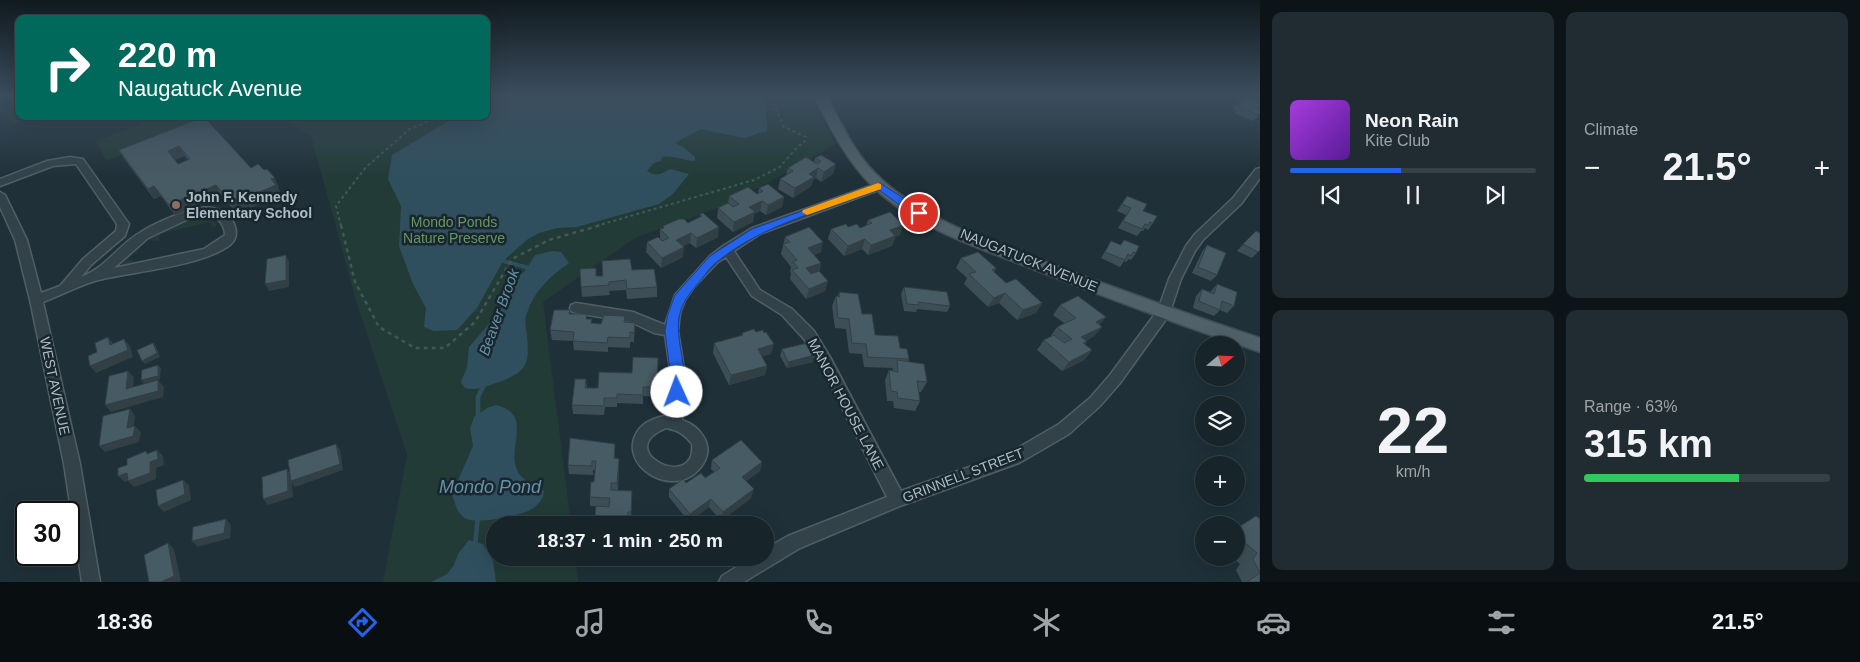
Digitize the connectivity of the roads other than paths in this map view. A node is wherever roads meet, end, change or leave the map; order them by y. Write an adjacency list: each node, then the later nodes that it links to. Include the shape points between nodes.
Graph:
1 (835, 123): 4 (main road, NAUGATUCK AVENUE, via 858,164)
2 (1260, 171): 11 (street, GRINNELL STREET, via 1237,201 1190,249)
3 (0, 183): 8 (street, via 63,160 81,162 123,224 121,233 87,262)
4 (880, 186): 6 (street, via 770,225); 11 (main road, NAUGATUCK AVENUE, via 919,213 968,237)
5 (0, 194): 9 (street, WEST AVENUE, via 20,240)
6 (727, 249): 12 (street, via 705,267 679,298); 15 (street, MANOR HOUSE LANE, via 756,293 787,312 809,335)
7 (100, 275): 7 (street, via 208,252 227,241 231,229 220,214 212,211 193,213 144,235); 8 (street)
8 (64, 289): 9 (street)
9 (36, 300): 16 (street, WEST AVENUE, via 72,464)
10 (576, 308): 12 (street, via 633,317)
11 (1164, 312): 13 (main road, NAUGATUCK AVENUE); 15 (street, GRINNELL STREET, via 1116,379 1056,435 1014,458)
12 (671, 331): 14 (street, via 677,369)
13 (1260, 345)
14 (674, 422)
15 (897, 500): 17 (street, GRINNELL STREET, via 794,542)
16 (91, 582)
17 (728, 582)

